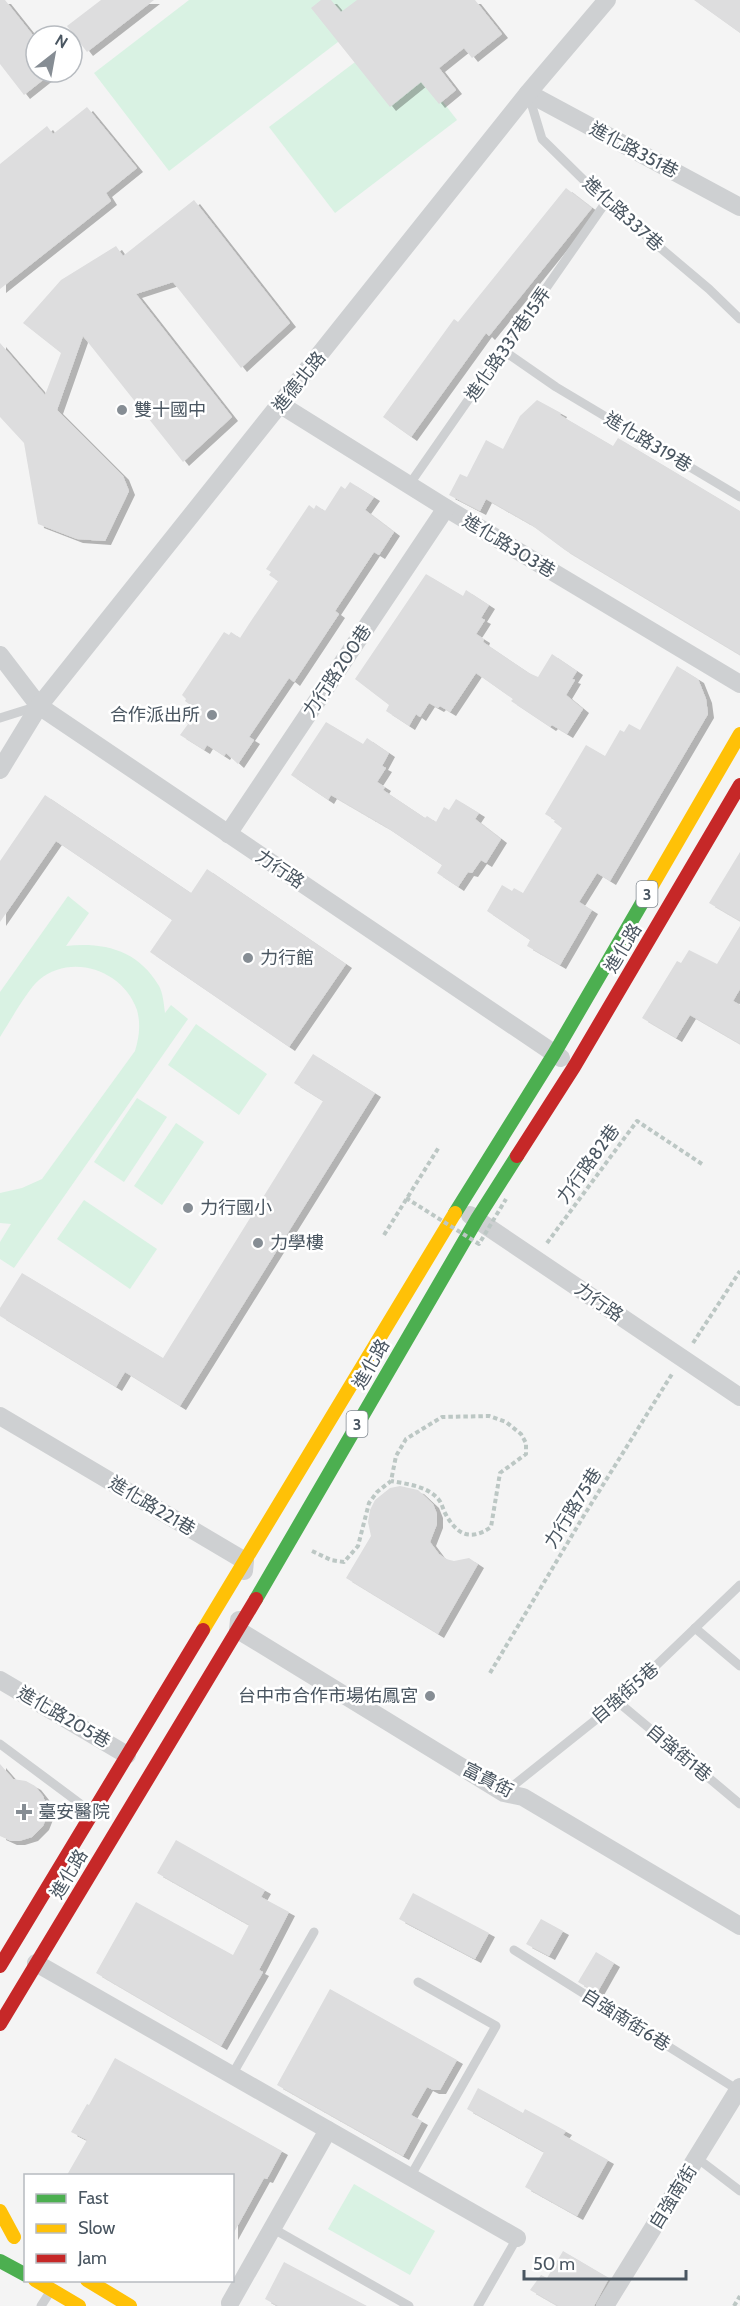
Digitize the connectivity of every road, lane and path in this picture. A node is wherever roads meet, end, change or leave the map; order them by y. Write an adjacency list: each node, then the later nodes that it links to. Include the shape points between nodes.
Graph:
1 (607, 0): 2 (street, 進德北路)
2 (528, 93): 3 (lane, 進化路337巷, via 542,139); 4 (street, 進化路351巷); 7 (street, 進德北路)
3 (606, 202): 5 (lane, 進化路337巷); 6 (lane, 進化路337巷15弄)
4 (740, 207)
5 (740, 319)
6 (504, 351): 8 (lane, 進化路337巷15弄); 9 (lane, 進化路319巷, via 556,387)
7 (281, 405): 8 (street, 進化路303巷); 13 (street, 進德北路)
8 (410, 485): 10 (street, 進化路303巷)
9 (740, 497)
10 (446, 508): 12 (street, 進化路303巷); 18 (street, 力行路200巷)
11 (0, 655): 13 (street, 力行路)
12 (740, 684)
13 (39, 706): 14 (lane); 16 (street, 進德北路); 18 (street, 力行路)
14 (0, 718)
15 (740, 734): 19 (main road, 進化路 / 3)
16 (0, 770)
17 (740, 785): 20 (main road, 進化路 / 3)
18 (228, 834): 19 (street, 力行路)
19 (554, 1054): 20 (street, 力行路); 25 (main road, 進化路 / 3)
20 (574, 1067): 26 (main road, 進化路 / 3)
21 (439, 1147): 23 (path)
22 (702, 1164): 28 (path, 力行路82巷, via 637,1121)
23 (406, 1198): 24 (path, bridge, via 479,1244); 27 (path)
24 (506, 1199)
25 (459, 1207): 26 (street, 力行路); 35 (main road, 進化路 / 3)
26 (477, 1219): 28 (street, 力行路); 34 (main road, 進化路 / 3)
27 (384, 1235)
28 (536, 1258): 30 (street, 力行路)
29 (740, 1271): 30 (path, 力行路75巷)
30 (682, 1359): 31 (street, 力行路); 40 (path, 力行路75巷)
31 (740, 1397)
32 (0, 1416): 35 (street, 進化路221巷)
33 (391, 1481): 33 (path, via 396,1456 406,1439 442,1417 489,1416 506,1422 526,1443 526,1454 500,1473 491,1527 483,1533 470,1535 456,1529 439,1500 426,1490); 34 (path, via 369,1503 358,1546 344,1562 330,1560)
34 (290, 1540): 38 (main road, 進化路 / 3)
35 (245, 1561): 38 (street); 44 (main road, 進化路 / 3)
36 (740, 1586): 37 (lane, 自強街5巷)
37 (695, 1628): 39 (lane); 42 (lane, 自強街5巷)
38 (238, 1630): 45 (street, 富貴街); 51 (main road, 進化路 / 3)
39 (740, 1666)
40 (490, 1674)
41 (0, 1680): 44 (street, 進化路205巷)
42 (618, 1702): 45 (lane, 自強街5巷); 46 (lane, 自強街1巷)
43 (0, 1744): 47 (lane)
44 (127, 1755): 47 (main road, 進化路 / 3)
45 (504, 1793): 48 (street, 富貴街, via 523,1797)
46 (740, 1804)
47 (92, 1813): 52 (main road, 進化路 / 3)
48 (740, 1926)
49 (314, 1932): 55 (lane)
50 (514, 1950): 56 (lane, 自強南街6巷)
51 (36, 1963): 54 (main road, 進化路 / 3); 55 (street)
52 (0, 1966)
53 (418, 1982): 59 (lane, via 496,2026)
54 (0, 2024)
55 (232, 2075): 57 (street)
56 (739, 2089): 58 (street, 自強南街)
57 (328, 2130): 59 (street); 62 (street)
58 (697, 2158): 60 (lane); 78 (street, 自強南街)
59 (410, 2177): 64 (street)
60 (740, 2191)
61 (0, 2211): 65 (main road)
62 (272, 2228): 72 (street); 76 (lane)
63 (0, 2229): 65 (main road)
64 (517, 2238): 77 (lane)
65 (20, 2240)
66 (0, 2261): 67 (main road)
67 (24, 2274)
68 (38, 2282): 70 (main road)
69 (90, 2282): 75 (main road)
70 (51, 2290): 73 (lane); 74 (main road)
71 (740, 2296): 79 (path)
72 (230, 2303)
73 (41, 2306)
74 (79, 2306)
75 (130, 2306)
76 (409, 2306)
77 (478, 2306)
78 (604, 2306)
79 (734, 2306)

